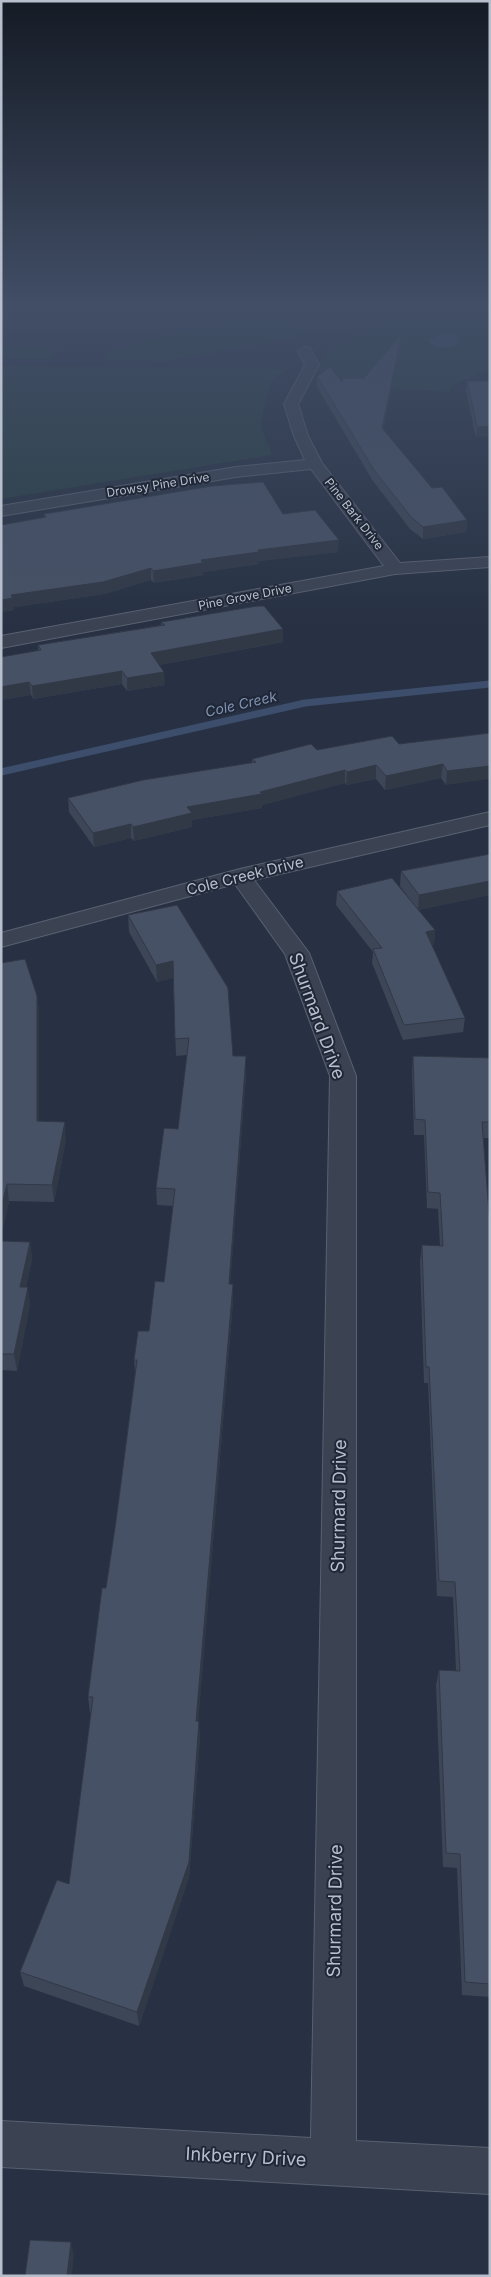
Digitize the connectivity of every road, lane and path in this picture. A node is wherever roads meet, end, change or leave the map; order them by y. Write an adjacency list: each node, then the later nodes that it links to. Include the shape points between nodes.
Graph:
1 (294, 413): 2 (street, Pine Bark Drive)
2 (315, 464): 3 (street, Drowsy Pine Drive, via 236,472); 5 (street, Pine Bark Drive)
3 (1, 511)
4 (490, 562): 5 (street, Pine Grove Drive)
5 (396, 568): 6 (street, Pine Grove Drive)
6 (1, 642)
7 (490, 818): 8 (street, Cole Creek Drive)
8 (240, 876): 9 (street, Cole Creek Drive); 11 (street, Shurmard Drive, via 297,954 343,1076)
9 (1, 940)
10 (1, 2144): 11 (street, Inkberry Drive)
11 (333, 2162): 12 (street, Inkberry Drive)
12 (490, 2172)

